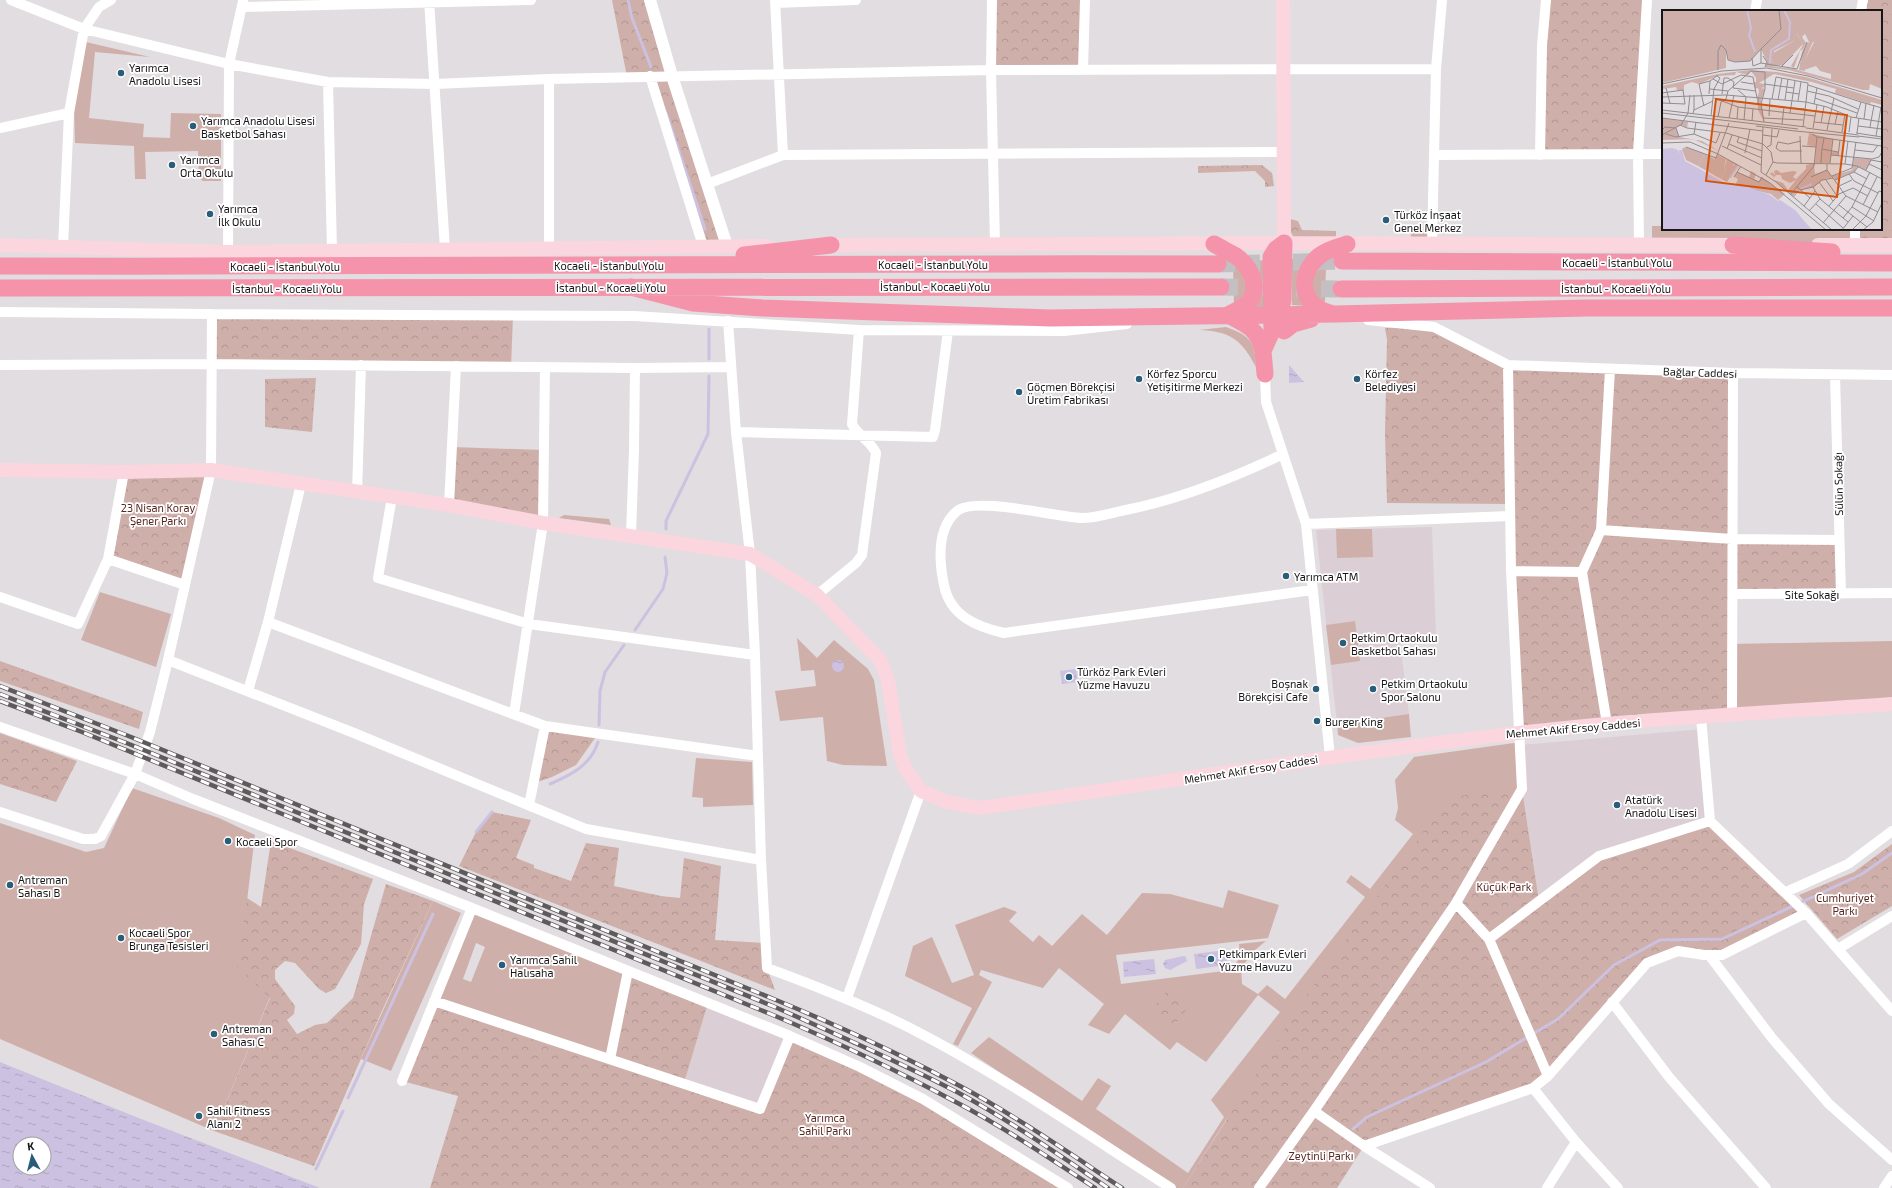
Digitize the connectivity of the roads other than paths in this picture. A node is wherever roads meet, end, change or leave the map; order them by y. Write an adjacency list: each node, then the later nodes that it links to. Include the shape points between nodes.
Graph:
1 (11, 0): 19 (street)
2 (111, 0): 19 (street, via 99,7)
3 (531, 0): 15 (street)
4 (650, 0): 27 (street)
5 (856, 0): 14 (street)
6 (992, 0): 23 (street)
7 (1085, 0): 24 (street)
8 (1283, 0): 21 (main road)
9 (1442, 0): 22 (street)
10 (1546, 0): 35 (street, via 1542,46)
11 (1647, 0): 36 (street)
12 (1757, 0): 17 (street)
13 (1863, 0): 18 (street)
14 (775, 1): 25 (street)
15 (429, 2): 16 (street); 30 (street)
16 (243, 3): 20 (street)
17 (1754, 10)
18 (1861, 10)
19 (84, 29): 20 (street); 31 (street)
20 (229, 64): 29 (street); 59 (street)
21 (1284, 68): 22 (street); 24 (street); 33 (main road)
22 (1436, 69): 39 (street)
23 (991, 70): 24 (street); 25 (street); 34 (street)
24 (1084, 70)
25 (778, 73): 27 (street); 38 (street)
26 (650, 76): 27 (street); 28 (street); 52 (street)
27 (672, 76): 40 (street)
28 (549, 79): 30 (street); 56 (street)
29 (328, 82): 30 (street); 58 (street)
30 (435, 84): 57 (street)
31 (69, 113): 32 (street); 55 (street)
32 (0, 128)
33 (1284, 152): 34 (street); 44 (main road)
34 (994, 154): 38 (street); 42 (street)
35 (1540, 154): 36 (street); 39 (street)
36 (1638, 154): 37 (street); 54 (street)
37 (1662, 154)
38 (783, 155): 40 (street)
39 (1435, 155): 46 (street)
40 (707, 184): 53 (street)
41 (1855, 230): 51 (street)
42 (995, 244): 43 (main road); 49 (main road)
43 (1214, 244): 44 (main road); 76 (highway, via 1241,261 1251,272 1253,281 1250,301)
44 (1284, 244): 45 (main road); 77 (highway, via 1276,249 1271,257)
45 (1347, 244): 46 (main road); 74 (highway, via 1319,256 1306,273 1306,294 1311,302 1317,308)
46 (1432, 244): 54 (main road)
47 (1892, 244): 51 (main road)
48 (0, 245): 55 (main road)
49 (831, 245): 53 (main road); 63 (highway)
50 (1733, 245): 51 (main road); 54 (main road); 60 (highway)
51 (1855, 245)
52 (703, 246): 53 (main road); 56 (main road)
53 (727, 246)
54 (1639, 246)
55 (63, 247): 59 (main road)
56 (549, 248): 57 (main road)
57 (445, 249): 58 (main road)
58 (332, 251): 59 (main road)
59 (228, 252)
60 (1892, 256)
61 (1342, 261): 62 (highway, Kocaeli - İstanbul Yolu)
62 (1892, 262)
63 (658, 264): 64 (highway, Kocaeli - İstanbul Yolu); 65 (highway, Kocaeli - İstanbul Yolu)
64 (1218, 264)
65 (0, 266)
66 (1221, 287): 69 (highway, İstanbul - Kocaeli Yolu)
67 (1892, 287): 70 (highway, İstanbul - Kocaeli Yolu)
68 (0, 288): 69 (highway, İstanbul - Kocaeli Yolu)
69 (631, 288): 75 (highway, via 693,303 762,308 1050,318)
70 (1341, 289)
71 (1892, 308): 74 (highway, via 1587,308)
72 (0, 312): 73 (street)
73 (212, 314): 78 (street, via 634,316); 82 (street)
74 (1335, 314): 77 (highway, via 1300,322); 85 (street, via 1367,320 1434,326)
75 (1184, 315): 76 (highway); 80 (street, via 1064,331)
76 (1228, 315): 77 (highway); 81 (highway, via 1255,331)
77 (1280, 320): 81 (highway, via 1272,331); 92 (highway)
78 (728, 321): 79 (street); 88 (street)
79 (859, 330): 80 (street); 96 (street, via 852,424)
80 (948, 331): 96 (street, via 933,437)
81 (1264, 351): 92 (highway)
82 (213, 364): 83 (street); 84 (street); 99 (street)
83 (0, 365)
84 (361, 365): 86 (street); 102 (street)
85 (1508, 365): 90 (street, Bağlar Caddesi); 105 (street)
86 (456, 366): 87 (street); 104 (street)
87 (545, 367): 89 (street); 106 (street)
88 (731, 367): 89 (street); 95 (street)
89 (634, 368): 109 (street)
90 (1610, 369): 91 (street, Bağlar Caddesi); 108 (street)
91 (1734, 373): 94 (street, Bağlar Caddesi); 110 (street)
92 (1265, 374): 97 (street, via 1266,402)
93 (1892, 374): 94 (street, Bağlar Caddesi)
94 (1836, 375): 111 (street, Sülün Sokağı)
95 (736, 432): 96 (street); 112 (street)
96 (861, 435): 121 (street, via 876,454 862,556)
97 (1283, 454): 107 (street); 117 (street, via 1180,497 1103,515 1069,517 988,505 971,505 958,510 948,522 942,536 941,571 945,589 953,605 966,619 983,628 1004,632)
98 (0, 470): 100 (main road)
99 (211, 470): 100 (main road); 101 (main road); 116 (street)
100 (124, 472): 113 (street)
101 (301, 484): 102 (main road); 123 (street)
102 (357, 493): 103 (main road)
103 (392, 498): 104 (main road); 124 (street, via 378,578)
104 (449, 505): 106 (main road)
105 (1510, 516): 107 (street); 114 (street)
106 (543, 523): 109 (main road); 124 (street)
107 (1306, 524): 117 (street)
108 (1601, 530): 110 (street); 115 (street)
109 (631, 535): 112 (main road)
110 (1732, 539): 111 (street); 119 (street)
111 (1839, 540): 120 (street, Sülün Sokağı)
112 (750, 554): 121 (main road); 125 (street)
113 (108, 559): 116 (street); 122 (street, via 78,624)
114 (1511, 571): 115 (street); 135 (street)
115 (1582, 572): 132 (street)
116 (185, 585): 126 (street)
117 (1312, 590): 137 (street)
118 (1892, 593): 120 (street, Site Sokağı)
119 (1733, 594): 120 (street, Site Sokağı); 130 (street)
120 (1841, 594)
121 (817, 595): 139 (main road, via 881,661 888,681 900,755 906,770)
122 (0, 597)
123 (268, 622): 127 (street); 129 (street)
124 (529, 624): 125 (street); 129 (street)
125 (755, 655): 136 (street)
126 (168, 660): 127 (street); 138 (street, via 150,732)
127 (248, 691): 140 (street)
128 (1892, 704): 130 (main road, Mehmet Akif Ersoy Caddesi)
129 (514, 714): 133 (street)
130 (1732, 715): 131 (main road, Mehmet Akif Ersoy Caddesi)
131 (1701, 717): 132 (main road, Mehmet Akif Ersoy Caddesi); 142 (street)
132 (1607, 724): 135 (main road, Mehmet Akif Ersoy Caddesi)
133 (545, 726): 136 (street); 140 (street)
134 (0, 727): 138 (street)
135 (1520, 733): 137 (main road, Mehmet Akif Ersoy Caddesi); 146 (street, via 1522,789)
136 (758, 756): 144 (street)
137 (1330, 757): 139 (main road, Mehmet Akif Ersoy Caddesi, via 979,808 947,802)
138 (135, 774): 141 (street, via 101,836 95,840 83,839); 147 (street)
139 (921, 791): 154 (street)
140 (529, 805): 144 (street, via 586,829)
141 (0, 812)
142 (1710, 821): 145 (street); 150 (street, via 1599,856)
143 (1892, 831): 145 (street, via 1848,864)
144 (761, 860): 154 (street, via 767,968)
145 (1786, 892): 148 (street)
146 (1456, 903): 150 (street); 163 (street)
147 (472, 908): 153 (street); 155 (street)
148 (1806, 913): 151 (street); 152 (street, via 1722,954)
149 (1892, 916): 151 (street)
150 (1489, 939): 160 (street)
151 (1838, 949): 157 (street)
152 (1709, 955): 156 (street, via 1678,951 1647,963); 166 (street, via 1772,1038 1829,1104)
153 (628, 971): 158 (street); 159 (street)
154 (847, 998): 169 (street, via 911,1029 1002,1081)
155 (434, 1001): 159 (street); 161 (street)
156 (1612, 1002): 160 (street); 174 (street, via 1669,1077)
157 (1892, 1011)
158 (790, 1036): 159 (street, via 760,1109); 168 (street, via 923,1099)
159 (610, 1059)
160 (1548, 1076): 162 (street)
161 (402, 1081)
162 (1532, 1088): 164 (street); 165 (street)
163 (1314, 1111): 165 (street); 170 (street)
164 (1576, 1142): 172 (street); 173 (street)
165 (1364, 1146): 171 (street)
166 (1892, 1160)
167 (1892, 1176): 175 (street)
168 (1068, 1188)
169 (1171, 1188)
170 (1259, 1188)
171 (1430, 1188)
172 (1547, 1188)
173 (1618, 1188)
174 (1766, 1188)
175 (1884, 1188)

